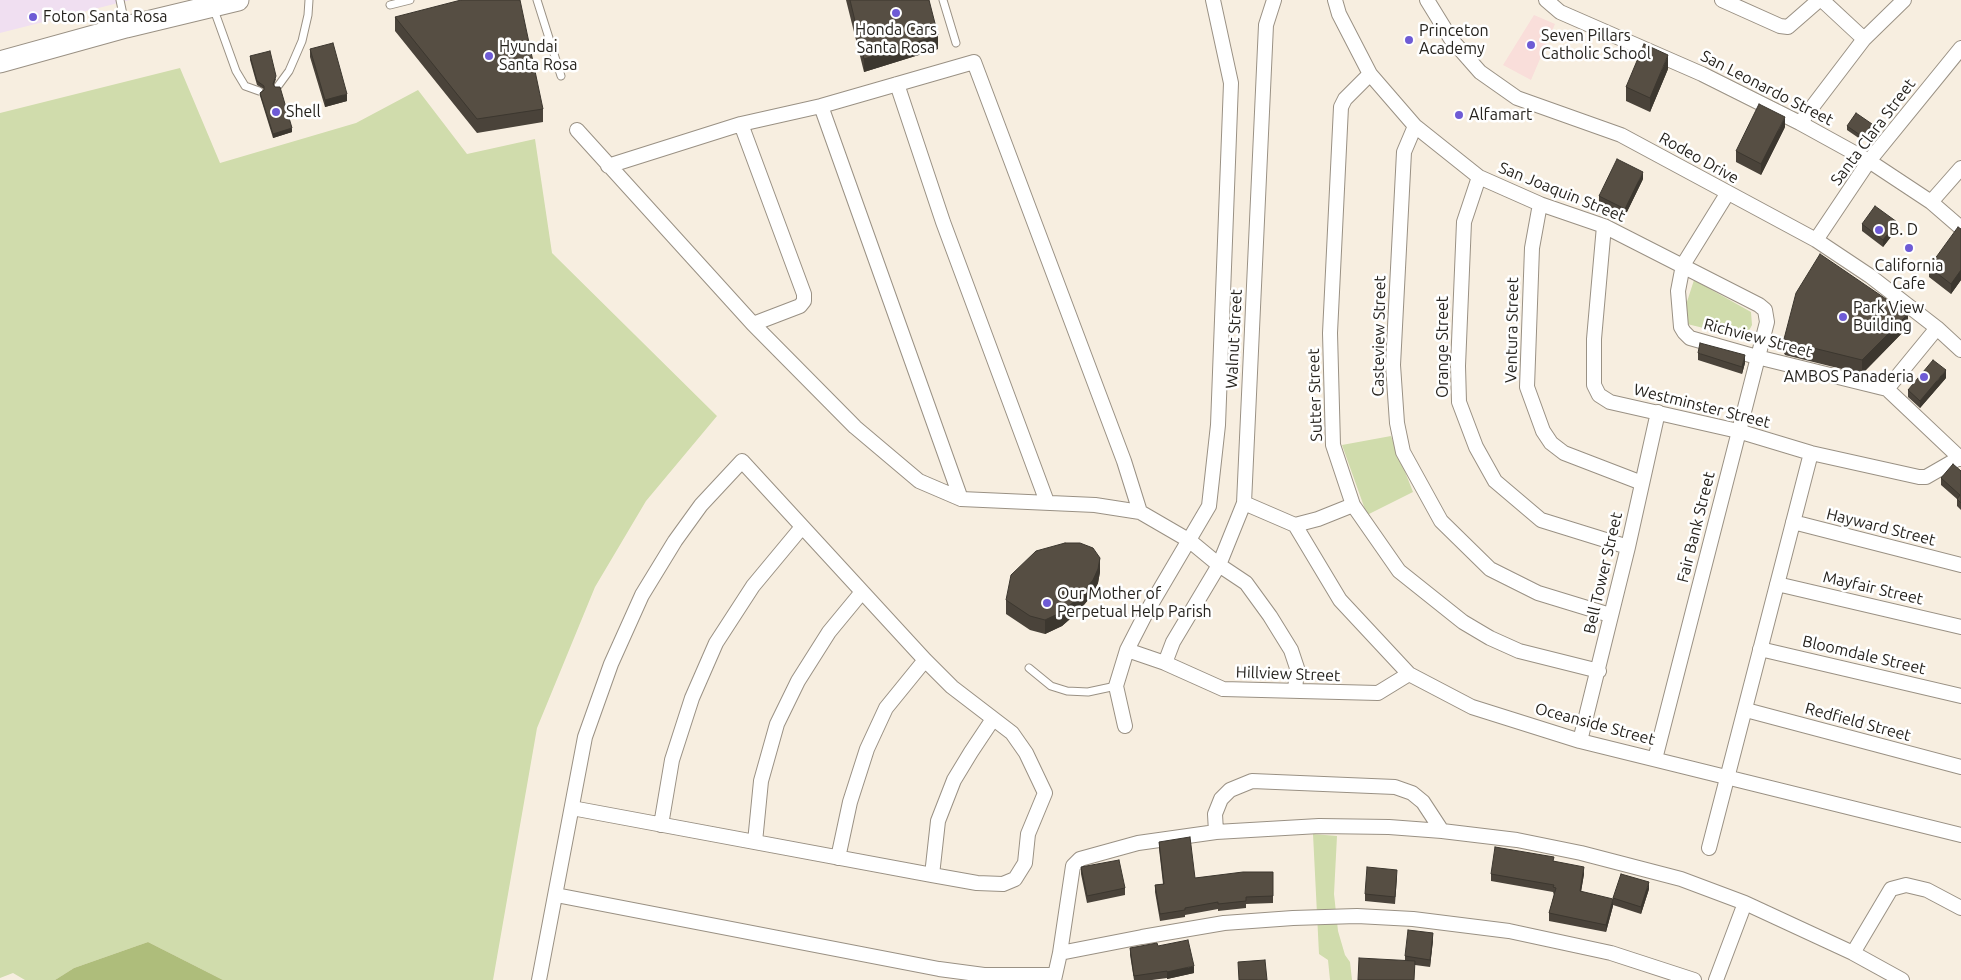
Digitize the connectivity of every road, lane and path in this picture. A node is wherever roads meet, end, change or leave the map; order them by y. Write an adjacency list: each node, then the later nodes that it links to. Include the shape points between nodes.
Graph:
1 (120, 0): 17 (lane)
2 (238, 0): 16 (main road)
3 (309, 0): 25 (lane, via 302,41 289,71)
4 (410, 0): 15 (lane)
5 (538, 0): 23 (lane)
6 (943, 0): 19 (lane)
7 (1213, 0): 62 (street, via 1231,83 1218,425 1209,506)
8 (1274, 0): 56 (street, Walnut Street, via 1266,24)
9 (1335, 0): 22 (street, San Joaquin Street)
10 (1426, 0): 36 (street, Rodeo Drive, via 1451,39 1480,72 1517,98 1621,135)
11 (1546, 0): 28 (street, San Leonardo Street, via 1560,12 1702,74)
12 (1722, 0): 13 (street, via 1788,27)
13 (1821, 0): 18 (street)
14 (1904, 0): 18 (street)
15 (390, 5)
16 (213, 7): 17 (main road); 26 (lane, via 236,71 245,86)
17 (126, 27): 21 (main road)
18 (1864, 39): 28 (street)
19 (956, 43)
20 (1961, 48): 32 (street, Santa Clara Street)
21 (0, 62)
22 (1370, 74): 30 (street, San Joaquin Street); 57 (street, Sutter Street, via 1345,99 1341,108 1330,323 1333,445)
23 (561, 76)
24 (897, 84): 27 (street); 55 (street, via 943,222); 58 (street, via 974,62 1124,461)
25 (278, 86)
26 (259, 92)
27 (821, 106): 29 (street); 54 (street)
28 (1800, 123): 32 (street, San Leonardo Street)
29 (741, 124): 33 (street); 44 (street, via 804,294 800,306)
30 (1415, 126): 35 (street, San Joaquin Street); 68 (street, Casteview Street, via 1404,152 1393,365 1397,422 1403,452 1441,521 1490,569 1538,593)
31 (577, 130): 33 (street)
32 (1869, 161): 37 (street, San Leonardo Street); 41 (street, Santa Clara Street)
33 (608, 166): 44 (street)
34 (1961, 168): 37 (street)
35 (1478, 177): 38 (street, San Joaquin Street); 63 (street, Orange Street, via 1464,222 1458,366 1459,402 1476,447 1495,482 1541,520)
36 (1727, 194): 41 (street, Rodeo Drive); 42 (street, Richview Street)
37 (1931, 202): 40 (street, San Leonardo Street)
38 (1540, 204): 39 (street, San Joaquin Street); 53 (street, Ventura Street, via 1532,248 1528,320 1527,387 1530,396 1551,443 1564,453)
39 (1604, 226): 42 (street, San Joaquin Street); 49 (street, Westminster Street, via 1594,339 1594,385 1599,395 1610,402)
40 (1961, 228)
41 (1816, 240): 45 (street, Rodeo Drive, via 1870,276)
42 (1683, 265): 43 (street, San Joaquin Street); 47 (street, Richview Street, via 1678,291 1684,332 1690,338)
43 (1760, 305): 47 (street, Fair Bank Street, via 1765,310 1767,322)
44 (753, 324): 54 (street, via 855,427 893,460 919,481)
45 (1937, 328): 46 (street, Rodeo Drive); 48 (street)
46 (1961, 350)
47 (1757, 357): 48 (street, Richview Street); 50 (street, Fair Bank Street)
48 (1887, 389): 52 (street)
49 (1658, 412): 50 (street, Westminster Street); 53 (street, Bell Tower Street)
50 (1738, 431): 51 (street, Westminster Street); 84 (street, Fair Bank Street)
51 (1811, 453): 52 (street, Westminster Street, via 1919,477); 59 (street)
52 (1960, 458)
53 (1642, 483): 63 (street, Bell Tower Street)
54 (961, 499): 55 (street)
55 (1047, 502): 58 (street)
56 (1244, 503): 60 (street); 64 (street, Walnut Street)
57 (1352, 505): 60 (street); 75 (street, Sutter Street, via 1399,571 1464,622 1519,651)
58 (1140, 512): 62 (street)
59 (1793, 522): 65 (street, Hayward Street); 66 (street)
60 (1295, 525): 76 (street, Oceanside Street, via 1340,600)
61 (802, 527): 67 (street); 87 (street, via 742,461 701,505 642,595 611,664 585,737); 88 (street, via 753,586 716,643 692,698 672,760)
62 (1190, 541): 64 (street); 71 (street)
63 (1628, 547): 68 (street, Bell Tower Street)
64 (1219, 565): 73 (street, Walnut Street, via 1173,642); 78 (street, via 1246,583 1291,650 1297,668)
65 (1961, 565)
66 (1777, 584): 69 (street, Mayfair Street); 70 (street)
67 (862, 592): 72 (street); 92 (street, via 824,640 798,681 777,724 761,781)
68 (1610, 615): 75 (street, Bell Tower Street)
69 (1961, 627)
70 (1760, 648): 79 (street, Bloomdale Street); 80 (street)
71 (1127, 650): 73 (street, Hillview Street); 77 (street)
72 (925, 660): 81 (street, via 952,687); 94 (street, via 886,708 867,749 850,802)
73 (1165, 663): 78 (street, Hillview Street, via 1223,689)
74 (1029, 668): 77 (lane, via 1051,686 1067,691 1088,692)
75 (1599, 671): 83 (street, Bell Tower Street)
76 (1409, 674): 78 (street, Hillview Street, via 1378,693); 83 (street, Oceanside Street, via 1472,707)
77 (1116, 686): 82 (street)
78 (1295, 691)
79 (1961, 696)
80 (1746, 710): 85 (street, Redfield Street); 86 (street)
81 (993, 718): 95 (street, via 954,780 938,821); 95 (street, via 1012,733 1026,753 1045,793 1028,834 1025,863 1015,879 1003,884)
82 (1124, 726)
83 (1580, 741): 84 (street, Oceanside Street)
84 (1655, 759): 86 (street, Oceanside Street)
85 (1961, 767)
86 (1726, 776): 91 (street, Oceanside Street); 93 (street)
87 (572, 808): 88 (street); 96 (street)
88 (661, 824): 92 (street)
89 (1442, 831): 90 (street, via 1318,826); 90 (street, via 1423,802 1412,793 1395,787 1252,781 1230,790 1221,799 1215,814); 97 (street, via 1517,840 1581,853 1681,880)
90 (1216, 832): 99 (street, via 1138,843 1080,859 1073,866)
91 (1961, 835)
92 (754, 842): 94 (street)
93 (1709, 848)
94 (838, 858): 95 (street)
95 (932, 875)
96 (556, 895): 101 (street, via 939,968 984,975); 102 (street)
97 (1745, 903): 100 (street); 104 (street)
98 (1961, 908): 100 (street, via 1927,890 1906,884 1891,889)
99 (1060, 953): 101 (street); 103 (street, via 1224,924 1357,916 1509,931 1611,953)
100 (1853, 953): 105 (street)
101 (1055, 978)
102 (539, 980)
103 (1694, 980)
104 (1716, 980)
105 (1902, 980)

